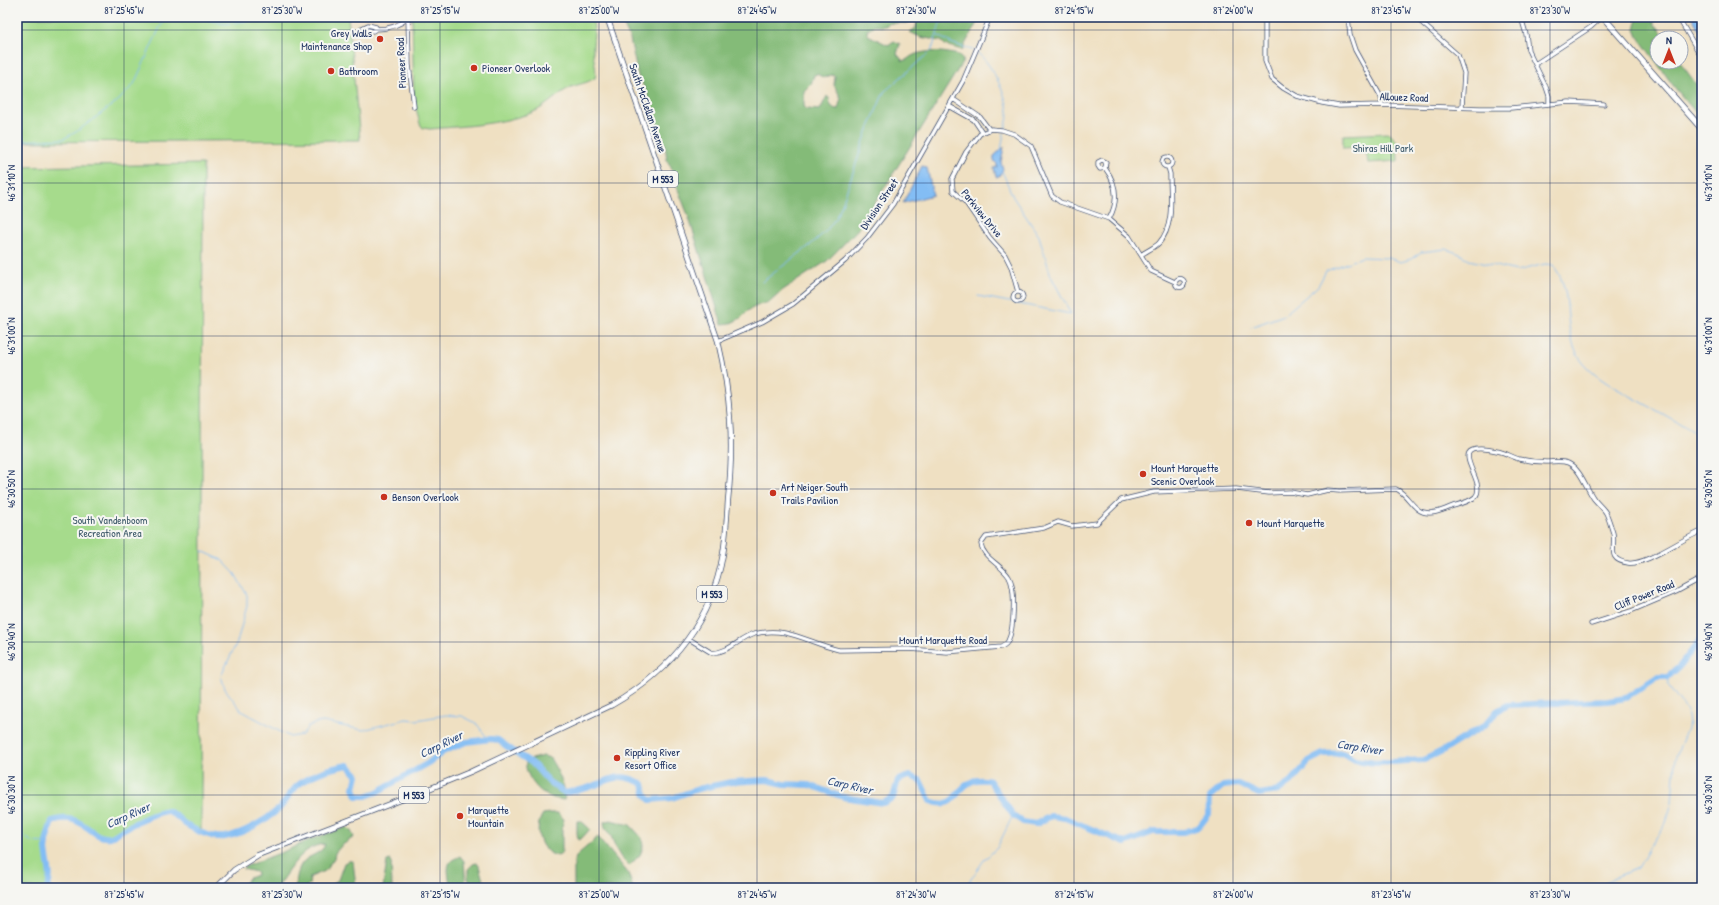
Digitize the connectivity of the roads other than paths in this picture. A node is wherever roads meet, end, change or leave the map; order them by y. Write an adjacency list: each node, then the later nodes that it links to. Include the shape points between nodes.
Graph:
1 (408, 17): 10 (street, via 396,26); 18 (street, Pioneer Road, via 409,65)
2 (607, 17): 29 (main road, South McClellan Avenue / M 553)
3 (990, 17): 13 (street, Division Street)
4 (1265, 17): 16 (street, Allouez Road, via 1264,61 1272,79 1283,88 1297,96 1340,106)
5 (1348, 17): 16 (street, via 1355,50 1381,97)
6 (1415, 17): 19 (street, via 1458,55 1464,73)
7 (1521, 17): 12 (street, via 1528,50)
8 (1602, 17): 12 (street); 21 (highway)
9 (1678, 17): 11 (street)
10 (376, 29)
11 (1702, 58)
12 (1536, 64): 14 (street, via 1550,96)
13 (953, 99): 17 (street, Division Street); 20 (street, via 980,117)
14 (1549, 104): 15 (street, Allouez Road); 19 (street, Allouez Road, via 1511,108)
15 (1604, 104)
16 (1382, 105): 19 (street, Allouez Road)
17 (949, 106): 22 (street, via 974,120); 29 (street, Division Street, via 893,204 857,249 793,304 762,322)
18 (414, 107)
19 (1462, 107)
20 (989, 129): 22 (street, Parkview Drive); 25 (street, via 1014,134 1031,146 1052,196 1060,202)
21 (1702, 129)
22 (982, 132): 28 (street, Parkview Drive, via 966,152 952,179 953,191 966,203 1005,255)
23 (1168, 167): 26 (street, via 1169,222 1166,232 1158,244)
24 (1105, 168): 25 (street, via 1115,188 1114,209)
25 (1109, 219): 26 (street, via 1129,236)
26 (1141, 255): 27 (street, via 1151,271)
27 (1175, 282)
28 (1018, 292)
29 (718, 341): 33 (main road, M 553, via 727,381 732,428 725,534 723,554 714,588)
30 (1702, 531): 33 (street, Mount Marquette Road, via 1689,535 1641,562 1628,563 1617,560 1613,555 1613,534 1606,512 1594,500 1577,470 1571,465 1566,462 1533,462 1499,451 1481,449 1473,450 1467,458 1478,484 1475,496 1466,502 1430,513 1422,512 1404,492 1396,489 1328,490 1307,495 1236,489 1154,492 1122,500 1097,523 1072,526 1058,522 1044,528 986,537 981,544 983,551 1009,577 1012,588 1010,633 1006,644 1001,647 947,652 909,649 839,650 792,634 762,633 743,639 720,652 712,653)
31 (1702, 578): 32 (street, Cliff Power Road, via 1631,611)
32 (1591, 624)
33 (689, 639): 34 (main road, M 553, via 660,671 634,692 612,704 419,793 258,854 234,870)
34 (216, 888)

